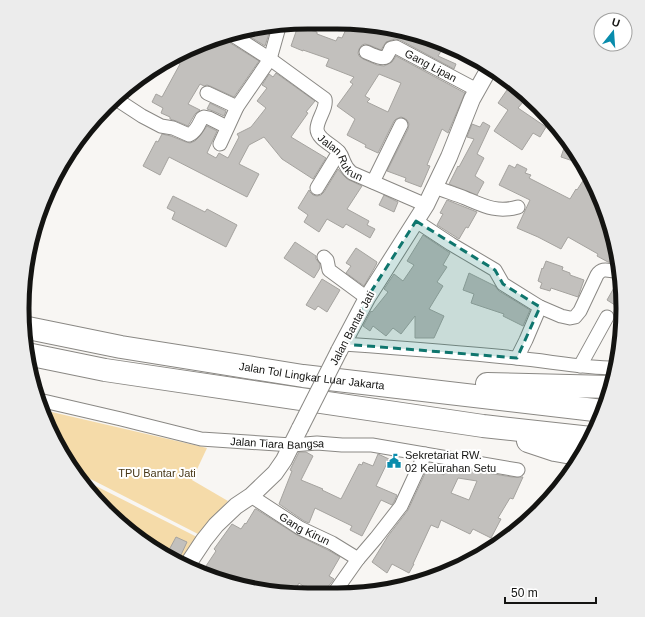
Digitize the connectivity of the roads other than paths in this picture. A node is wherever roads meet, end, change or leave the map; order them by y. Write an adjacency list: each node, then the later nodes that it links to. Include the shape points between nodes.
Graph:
1 (278, 31): 4 (street)
2 (238, 38): 4 (street)
3 (366, 52): 6 (street, Gang Lipan, via 384,58 393,46 396,47)
4 (270, 59): 9 (street); 13 (street, Jalan Rukun, via 325,99 317,131)
5 (487, 73): 6 (street, Jalan Bantar Jati)
6 (477, 90): 15 (street, Jalan Bantar Jati)
7 (207, 93): 9 (street)
8 (120, 102): 11 (street, via 161,126 189,135 196,130 204,117)
9 (237, 107): 11 (street)
10 (401, 125): 14 (street)
11 (227, 127): 12 (street)
12 (220, 144)
13 (339, 152): 14 (street, Jalan Rukun, via 345,166 352,173); 16 (street)
14 (372, 182): 17 (street, Jalan Rukun)
15 (435, 187): 17 (street, Jalan Bantar Jati); 18 (street, via 485,207 504,210)
16 (317, 188)
17 (426, 206): 19 (street, Jalan Bantar Jati)
18 (518, 208)
19 (416, 221): 22 (street, Jalan Bantar Jati); 23 (street, via 494,270 503,284)
20 (324, 256): 22 (street, via 329,270)
21 (614, 271): 23 (street, via 603,270 598,273 575,317 561,316)
22 (367, 298): 26 (street, Jalan Bantar Jati)
23 (540, 307): 28 (street)
24 (607, 317): 29 (street)
25 (30, 328): 31 (highway, Jalan Tol Lingkar Luar Jakarta, via 122,347)
26 (341, 347): 28 (street); 37 (street, Jalan Bantar Jati, bridge)
27 (33, 355): 35 (highway, via 105,370)
28 (517, 358): 29 (street)
29 (580, 366): 30 (street)
30 (610, 368)
31 (350, 381): 32 (highway); 34 (highway, Jalan Tol Lingkar Luar Jakarta)
32 (604, 387)
33 (45, 401): 37 (street, Jalan Tiara Bangsa, via 201,439)
34 (597, 410)
35 (482, 426): 36 (highway); 39 (highway, via 555,450)
36 (584, 437)
37 (292, 445): 38 (street, Jalan Tiara Bangsa, via 372,445); 41 (street, Jalan Bantar Jati, via 275,473)
38 (425, 454): 40 (street, Jalan Tiara Bangsa); 42 (street, via 401,506)
39 (575, 454)
40 (518, 470)
41 (252, 496): 42 (street, Gang Kirun, via 300,528); 43 (street, Jalan Bantar Jati, via 236,506 216,525)
42 (358, 559): 44 (street)
43 (190, 561)
44 (338, 588)

